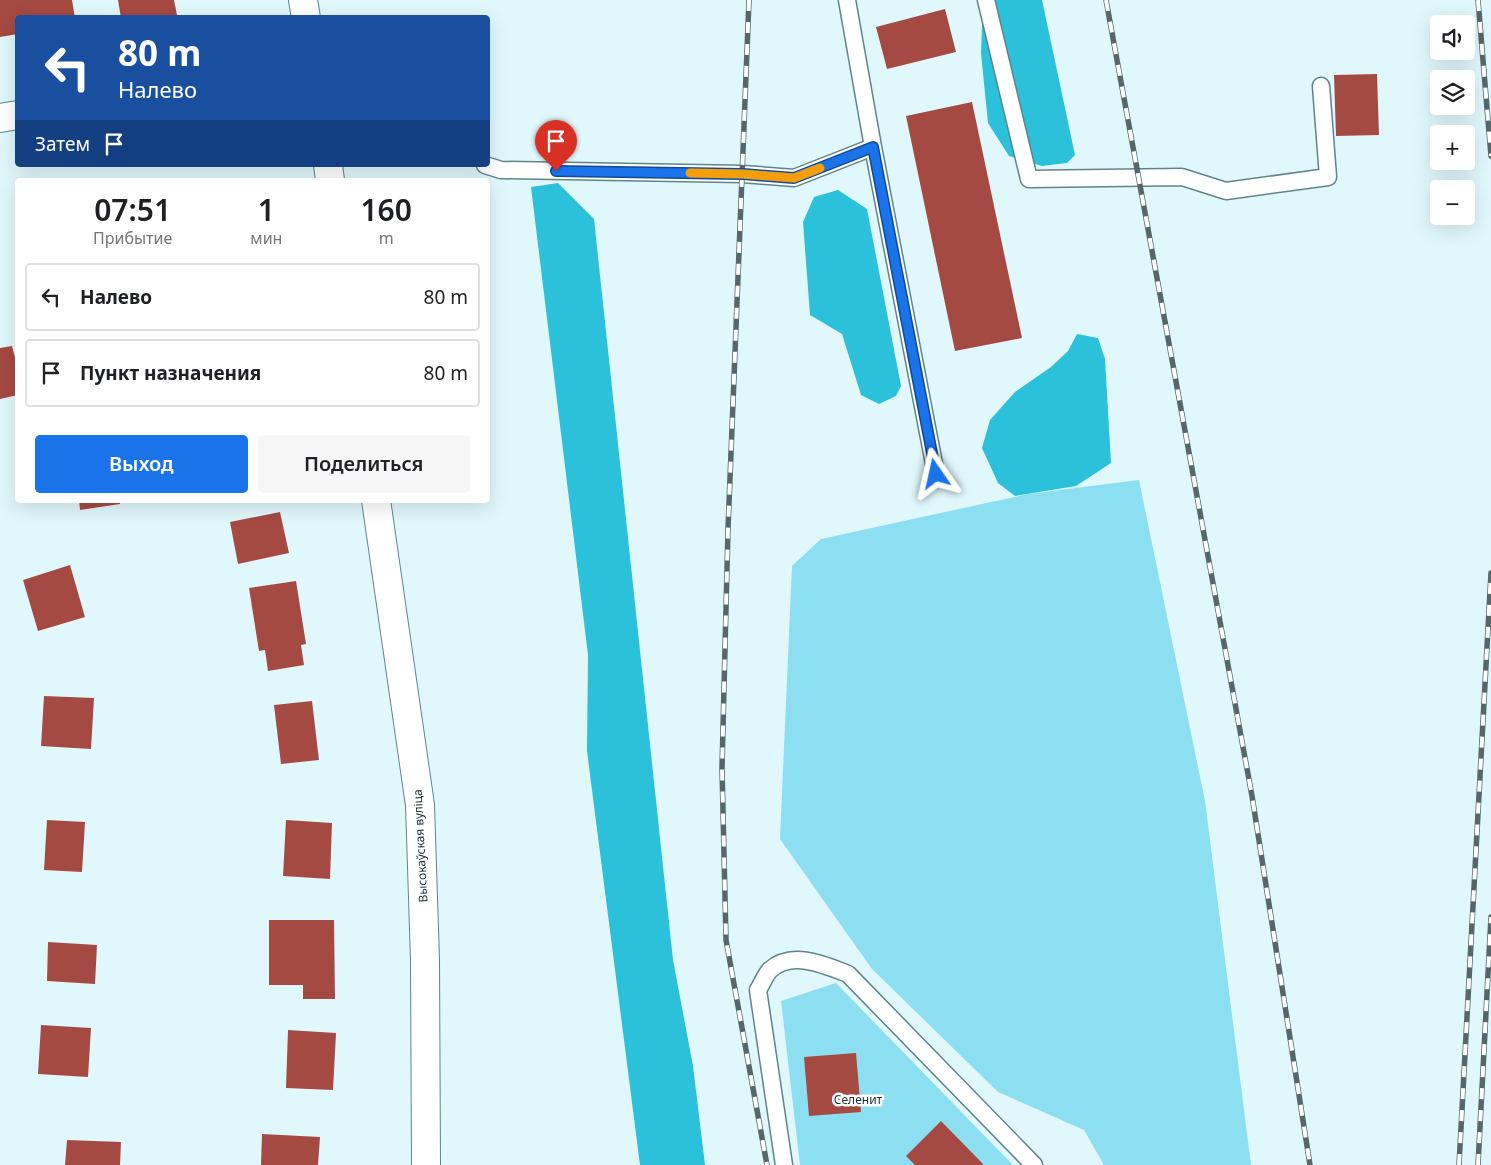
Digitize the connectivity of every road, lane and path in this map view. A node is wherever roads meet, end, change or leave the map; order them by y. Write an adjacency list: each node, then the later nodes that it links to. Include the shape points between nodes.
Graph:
1 (303, 0): 4 (street)
2 (847, 0): 8 (lane)
3 (986, 0): 5 (lane, via 1029,179 1182,177 1226,191 1328,177)
4 (306, 15)
5 (1321, 86)
6 (15, 116): 7 (street)
7 (0, 118)
8 (873, 147): 9 (lane, via 794,178 743,174 501,170); 10 (lane)
9 (490, 167)
10 (936, 474)
11 (376, 503): 12 (street, Высокаўская вуліца, via 420,805)
12 (426, 1165)
13 (784, 1165): 14 (lane, via 758,990 770,970 788,960 816,962 848,974)
14 (1034, 1165)

